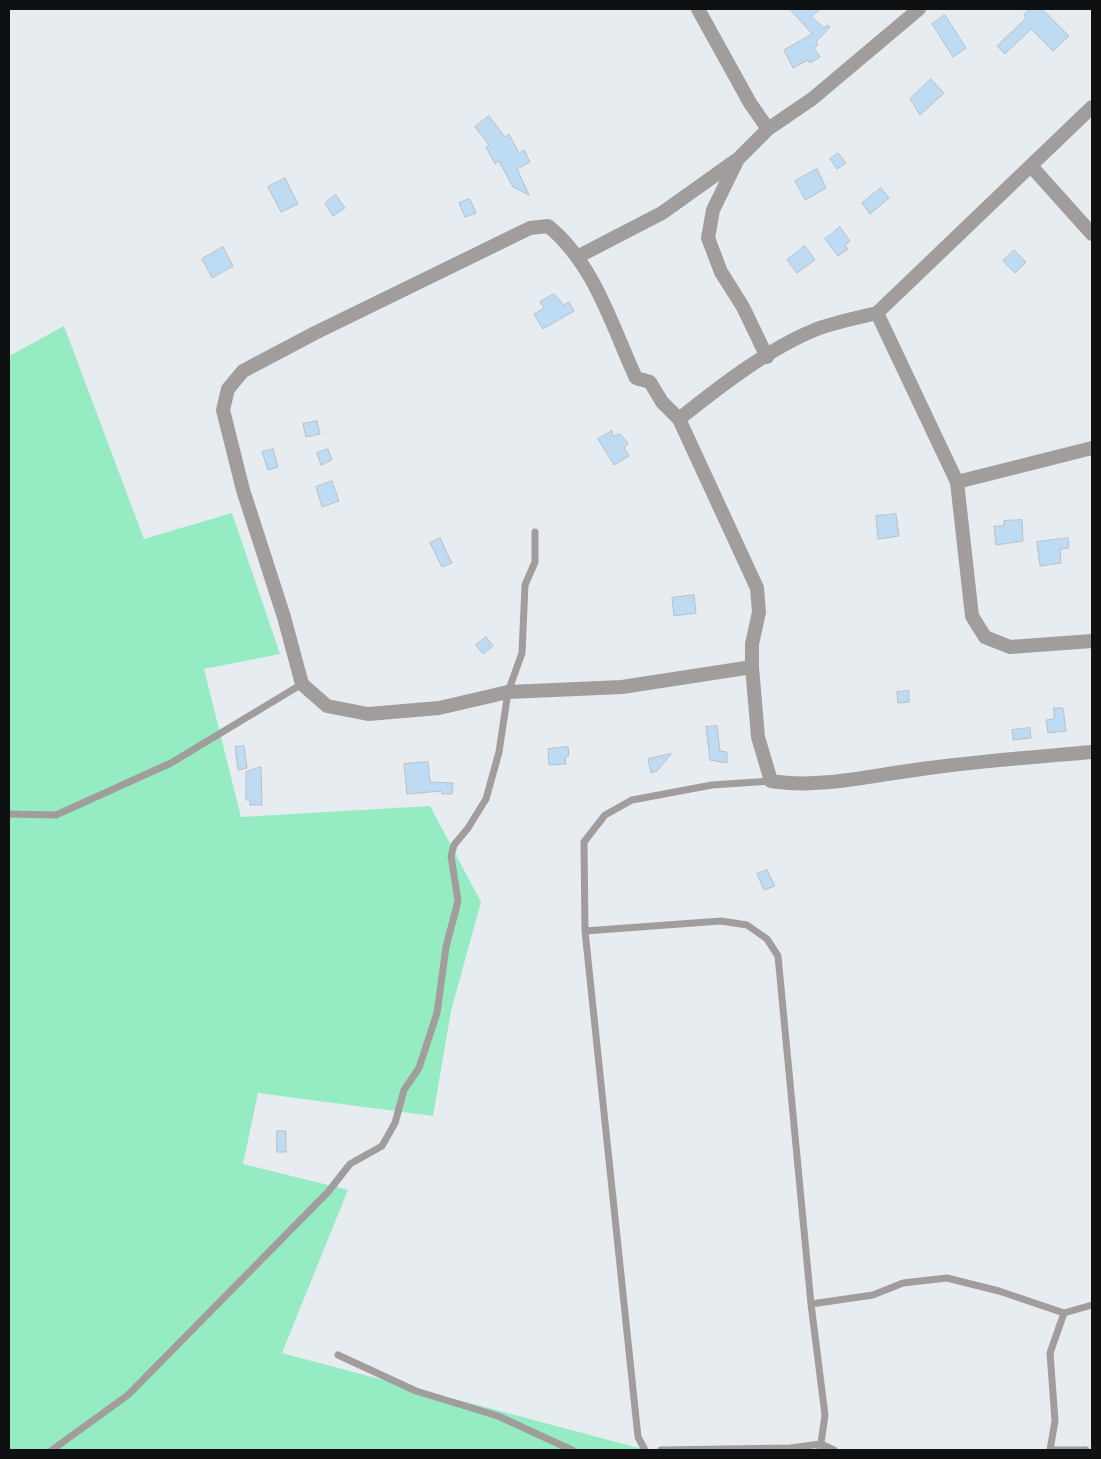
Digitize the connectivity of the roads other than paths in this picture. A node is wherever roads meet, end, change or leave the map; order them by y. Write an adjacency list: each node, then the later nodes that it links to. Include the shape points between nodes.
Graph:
1 (698, 9): 4 (street)
2 (919, 9): 4 (street, via 812,99)
3 (1092, 107): 6 (street)
4 (768, 129): 5 (street)
5 (738, 159): 8 (street, via 662,213); 10 (street, via 713,210 708,238 721,272 743,307)
6 (1031, 166): 7 (street); 9 (street)
7 (1092, 234)
8 (577, 257): 11 (street, via 587,271 636,378 650,382 662,402); 17 (street, via 564,239 548,226 530,228 243,371 228,389 223,410 243,490)
9 (877, 313): 10 (street, via 817,329); 13 (street)
10 (767, 357): 11 (street, via 728,380)
11 (679, 419): 16 (street, via 757,588 758,612)
12 (1092, 448): 13 (street)
13 (957, 482): 15 (street, via 972,616 985,638 1010,647)
14 (535, 532): 18 (lane, via 535,562 525,585 522,653)
15 (1092, 641)
16 (752, 667): 18 (street, via 622,687); 20 (street, via 758,737)
17 (302, 684): 18 (street, via 327,706 368,714 439,708); 21 (lane, via 171,763 56,815)
18 (508, 692): 28 (lane, via 500,752 486,799 450,856 458,901 446,947 437,1013 420,1068 404,1090 395,1123 382,1146 350,1164 328,1192 128,1394)
19 (1092, 752): 20 (street, via 960,764 821,782)
20 (771, 781): 22 (lane, via 688,788 632,800 605,815 584,842)
21 (9, 814)
22 (585, 931): 23 (lane, via 721,921 747,925 767,939 778,956); 30 (lane, via 638,1437)
23 (811, 1304): 25 (lane, via 872,1295 904,1282 947,1278); 27 (lane, via 825,1415)
24 (1092, 1305): 25 (lane)
25 (1064, 1313): 33 (lane, via 1050,1353 1055,1421)
26 (338, 1355): 29 (lane, via 416,1391 498,1416)
27 (821, 1447): 31 (lane); 32 (lane)
28 (52, 1450)
29 (572, 1450)
30 (645, 1450)
31 (661, 1450)
32 (834, 1450)
33 (1050, 1450): 34 (lane)
34 (1086, 1450)

